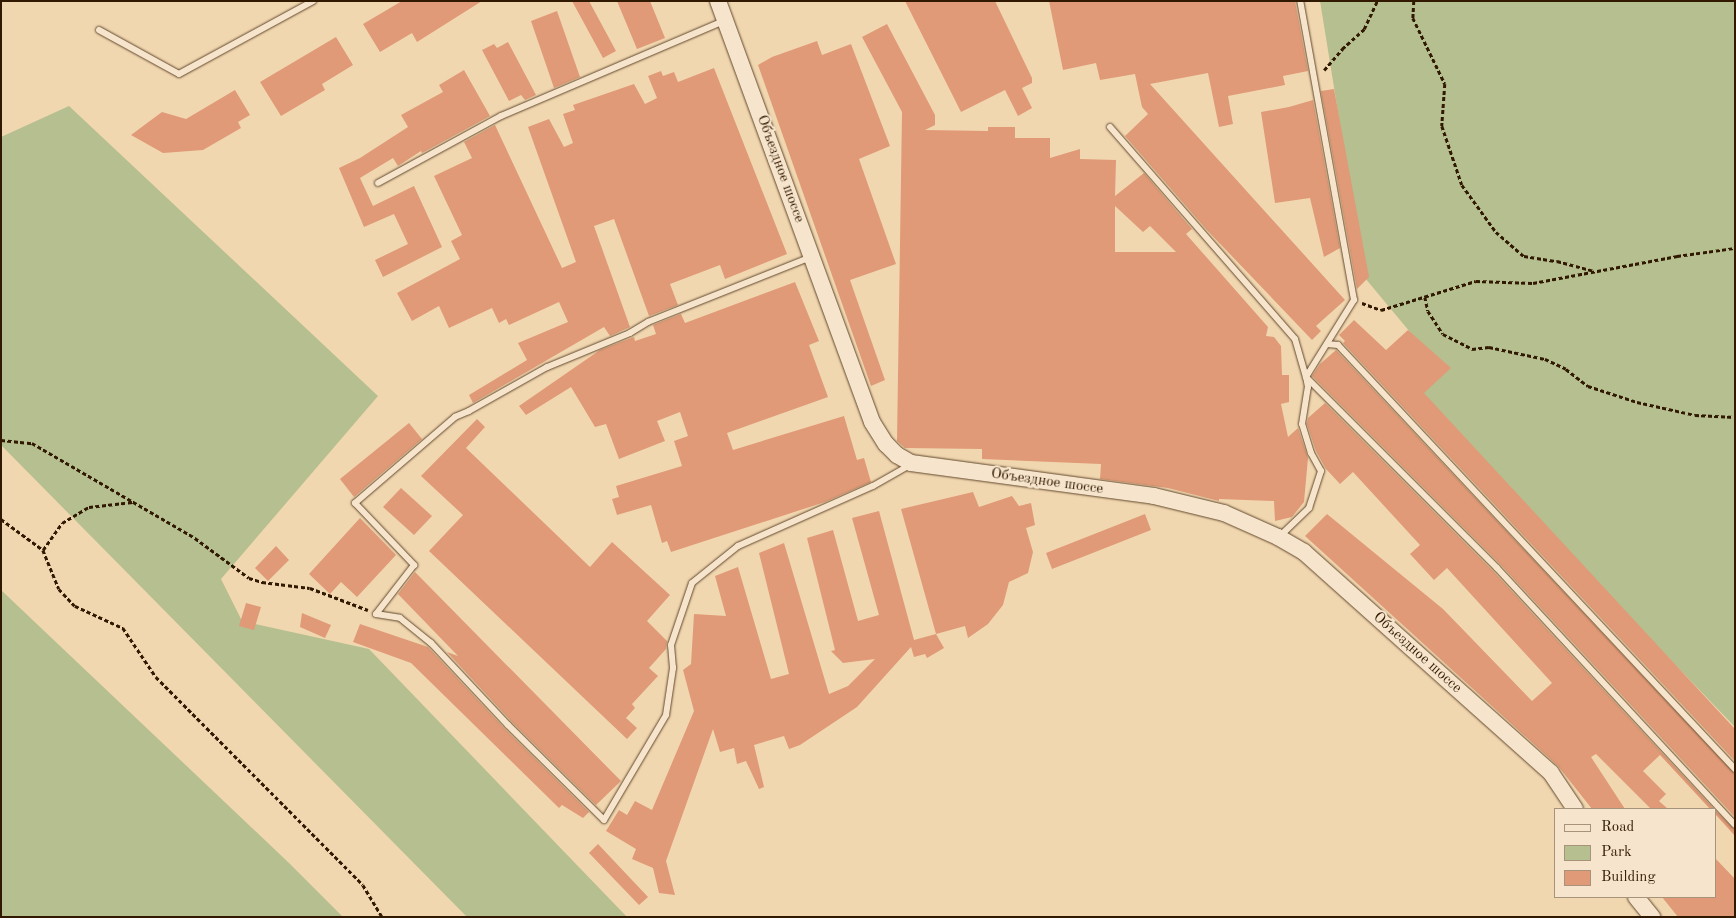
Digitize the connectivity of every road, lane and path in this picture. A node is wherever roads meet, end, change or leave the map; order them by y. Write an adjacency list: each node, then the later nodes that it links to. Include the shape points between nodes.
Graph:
1 (313, 1): 7 (lane, via 179,74)
2 (718, 1): 6 (street, Объездное шоссе)
3 (1300, 1): 8 (lane)
4 (1377, 1): 8 (path, via 1364,29)
5 (1414, 1): 13 (path, via 1413,18 1445,84 1442,126 1462,185 1496,232 1524,256)
6 (726, 21): 10 (lane, via 501,116); 12 (street, Объездное шоссе)
7 (99, 30)
8 (1314, 82): 15 (lane)
9 (1110, 127): 17 (lane, via 1295,339)
10 (378, 183)
11 (1735, 248): 13 (path)
12 (812, 256): 20 (street, Объездное шоссе, via 872,422 897,455); 25 (lane, via 547,366 455,417 354,503 414,566)
13 (1596, 271): 14 (path, via 1533,283 1476,281)
14 (1425, 297): 15 (path, via 1381,310); 18 (path, via 1428,311 1443,334 1472,349 1489,347 1545,359 1566,369 1588,386 1637,402 1695,415)
15 (1354, 300): 16 (lane)
16 (1327, 344): 17 (lane); 26 (lane, via 1338,345)
17 (1306, 377): 23 (lane, via 1308,387 1302,424 1311,453 1321,470 1309,508); 28 (lane, via 1497,568)
18 (1735, 417)
19 (1, 440): 21 (path, via 32,443)
20 (913, 463): 23 (street, Объездное шоссе, via 1154,496 1224,514); 25 (lane, via 873,486 738,546 692,583 671,645 673,668 666,715 604,820 432,643 400,618)
21 (132, 502): 24 (path, via 90,507 62,523); 25 (path, via 195,538 249,578 310,588)
22 (1, 519): 24 (path)
23 (1278, 537): 27 (street, Объездное шоссе, via 1304,552 1551,773)
24 (43, 550): 30 (path, via 59,589 75,606 123,628 156,677 364,885)
25 (376, 614)
26 (1735, 769)
27 (1574, 808)
28 (1735, 825)
29 (1637, 898): 31 (street)
30 (382, 917)
31 (1652, 917)

